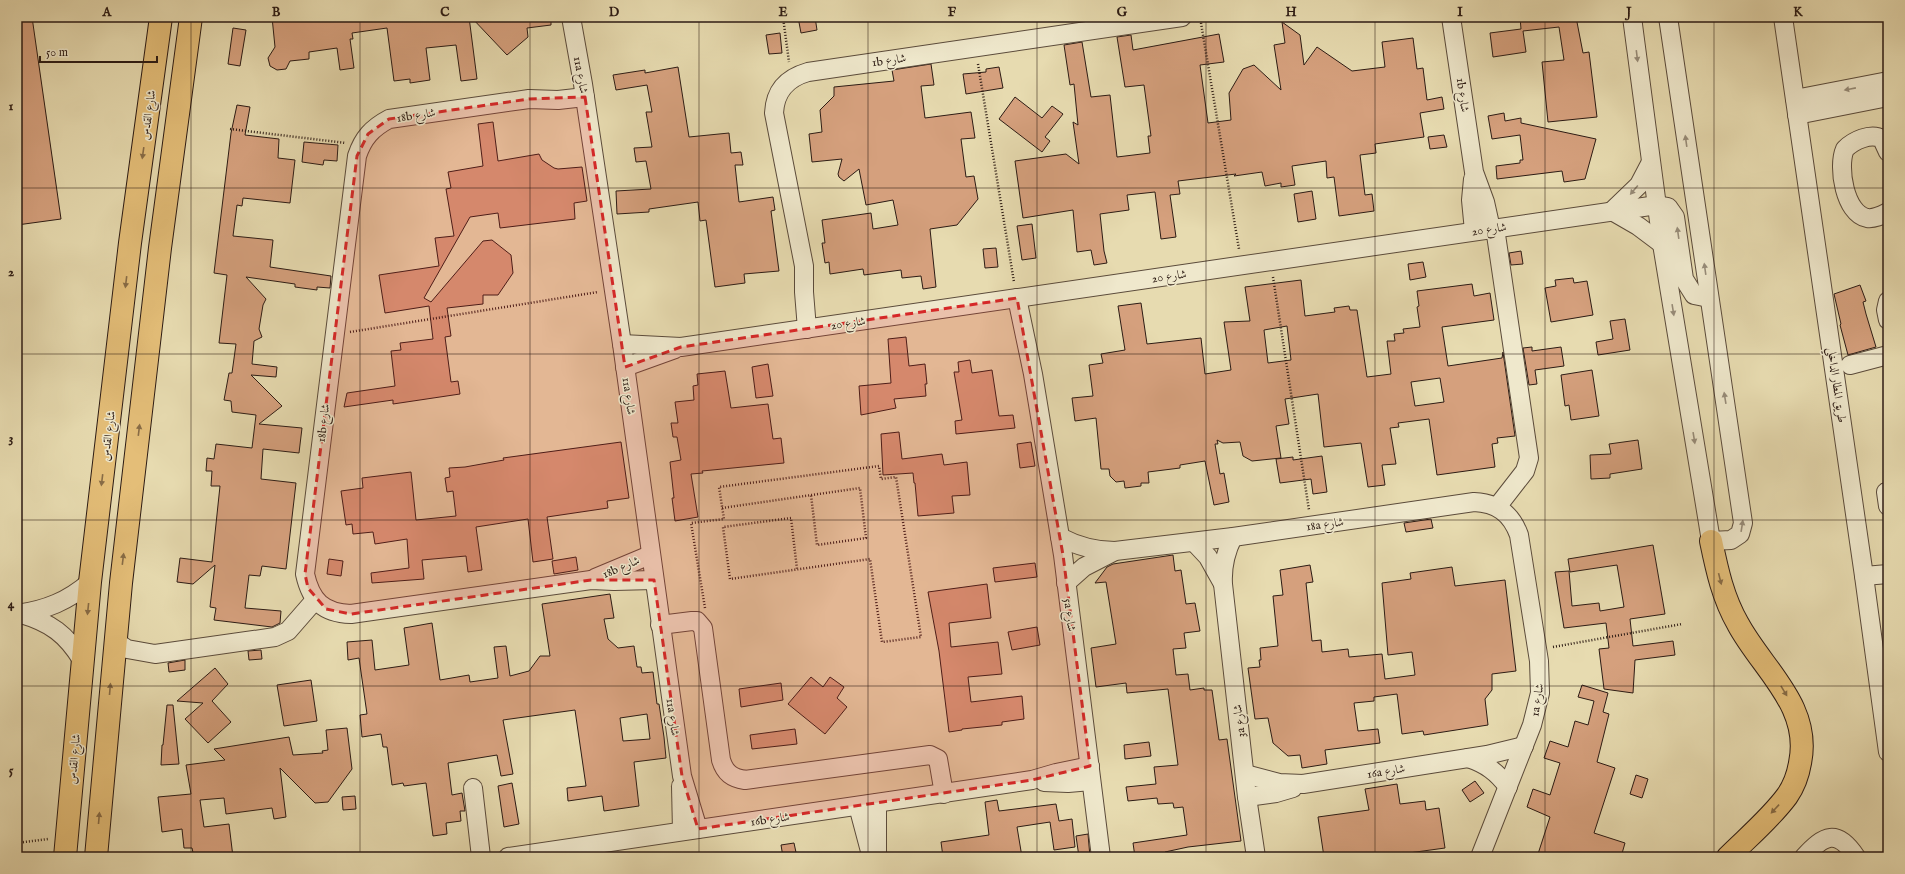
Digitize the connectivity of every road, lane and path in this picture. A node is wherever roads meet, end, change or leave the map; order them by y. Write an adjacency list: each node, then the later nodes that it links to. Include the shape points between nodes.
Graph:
1 (161, 17): 58 (main road, شارع القدس, one-way to 58, via 129,251)
2 (191, 17): 66 (main road, one-way to 2, via 160,248)
3 (571, 17): 14 (street, 11a شارع)
4 (782, 17): 12 (path)
5 (1182, 17): 11 (street, 1b شارع)
6 (1200, 17): 29 (path)
7 (1451, 17): 21 (street, 1b شارع)
8 (1632, 17): 20 (street, one-way to 20)
9 (1668, 17): 32 (street, one-way to 9)
10 (1783, 17): 16 (street, طريق المطار الداخلي)
11 (975, 48): 12 (street, 1b شارع, via 808,72); 31 (path)
12 (791, 79): 35 (street, 1b شارع, via 778,95 774,113 804,266 813,290)
13 (1888, 81): 16 (street, one-way to 16)
14 (584, 90): 18 (street, 18b شارع, via 558,100 529,99 389,119 377,125); 30 (street, 11a شارع)
15 (1888, 97): 16 (street)
16 (1796, 107): 55 (street, طريق المطار الداخلي)
17 (230, 129): 18 (path)
18 (360, 144): 36 (street, 18b شارع)
19 (1888, 152): 24 (street, via 1882,139 1871,136 1854,142 1845,149 1841,168 1854,210 1867,218 1875,218)
20 (1650, 164): 22 (street); 23 (street, one-way to 23, via 1639,185)
21 (1474, 172): 25 (street, 1b شارع); 26 (street, 1b شارع, via 1471,193)
22 (1656, 205): 23 (street, شارع 20); 27 (street); 32 (street, one-way to 22, via 1694,295 1686,284 1676,217 1668,207)
23 (1612, 211): 25 (street, شارع 20); 27 (street)
24 (1888, 212)
25 (1493, 229): 26 (street, شارع 20); 43 (street, 1b شارع, via 1529,458 1525,471)
26 (1474, 231): 28 (street, شارع 20)
27 (1662, 244): 49 (street, one-way to 49)
28 (1270, 261): 29 (street, شارع 20); 45 (path)
29 (1242, 265): 31 (street, شارع 20)
30 (613, 290): 36 (path); 37 (street, 11a شارع)
31 (1023, 297): 35 (street, شارع 20); 47 (street, 5a شارع, via 1033,346 1033,374)
32 (1710, 298): 49 (street, one-way to 32, via 1736,538 1744,523)
33 (1888, 301): 34 (street)
34 (1888, 320)
35 (812, 328): 38 (street, شارع 20)
36 (334, 334): 61 (street, 18b شارع, via 305,574 308,588)
37 (622, 344): 38 (street, شارع 20); 41 (street, 11a شارع)
38 (681, 347): 41 (street, شارع 20)
39 (1888, 355): 40 (street)
40 (1850, 365)
41 (625, 367): 52 (street, 11a شارع)
42 (811, 495): 42 (path, via 860,488 866,538 817,545); 44 (path)
43 (1497, 507): 45 (street, 18a شارع, via 1474,502); 46 (street, 18a شارع, via 1515,523)
44 (722, 508): 53 (path, via 719,487 879,466 881,479 896,477 921,637 882,642 870,559); 63 (path, via 724,519 691,523 705,611)
45 (1312, 526): 48 (street, 18a شارع)
46 (1519, 534): 67 (street, 1a شارع)
47 (1060, 537): 51 (street, 18a شارع, via 1081,546); 59 (street, 5a شارع)
48 (1233, 537): 50 (street, 18a شارع); 60 (street, 3a شارع, via 1225,555)
49 (1711, 541): 93 (main road, one-way to 93, via 1720,583 1728,604 1750,644 1784,690 1794,708 1801,731 1802,754 1799,770 1787,796)
50 (1194, 542): 51 (street, 18a شارع); 60 (street, 3a شارع, via 1208,557)
51 (1115, 551): 59 (street, 18a شارع, via 1084,567)
52 (650, 555): 56 (street, 18b شارع); 57 (street, 11a شارع)
53 (797, 569): 53 (path, via 791,518 723,527 730,579)
54 (1888, 574): 55 (street)
55 (1864, 576): 69 (street, طريق المطار الداخلي)
56 (591, 580): 57 (street, 18b شارع); 61 (street, 18b شارع, via 351,614 326,609)
57 (654, 580): 65 (street, 11a شارع)
58 (90, 582): 62 (street, via 59,604); 68 (main road, شارع القدس, one-way to 68)
59 (1066, 583): 73 (street, 5a شارع)
60 (1223, 584): 74 (street, 3a شارع)
61 (315, 600): 66 (street, via 288,631 275,637 155,654 127,649)
62 (19, 614): 68 (street, via 40,619 57,629 72,643)
63 (701, 624): 65 (street, via 692,621); 78 (street, via 705,633 721,760 732,776 745,780 930,755 938,759)
64 (1682, 624): 67 (path)
65 (660, 625): 82 (street, 11a شارع)
66 (114, 641): 85 (main road, one-way to 66)
67 (1537, 650): 70 (street, 1a شارع, via 1540,693 1537,710)
68 (82, 660): 84 (main road, شارع القدس)
69 (1883, 675): 71 (street, طريق المطار الداخلي)
70 (1524, 746): 72 (street, 16a شارع); 76 (street, 1a شارع)
71 (1888, 752)
72 (1468, 758): 75 (street, 16a شارع); 76 (street, via 1491,768)
73 (1091, 773): 78 (street, 16b شارع, via 1057,783 1032,780); 90 (street, 5a شارع)
74 (1245, 774): 75 (street, 16a شارع, via 1279,783); 79 (street, 3a شارع)
75 (1303, 784): 79 (street, 16a شارع, via 1276,793)
76 (1508, 787): 92 (street, 1a شارع)
77 (472, 788): 86 (street)
78 (944, 794): 80 (street, 16b شارع)
79 (1248, 797): 91 (street, 3a شارع)
80 (877, 803): 81 (street, 16b شارع); 89 (street)
81 (858, 806): 82 (street, 16b شارع); 88 (street)
82 (690, 830): 87 (street, 16b شارع)
83 (17, 843): 84 (path)
84 (66, 847)
85 (96, 857)
86 (481, 857)
87 (508, 857)
88 (872, 857)
89 (877, 857)
90 (1101, 857)
91 (1256, 857)
92 (1480, 857)
93 (1728, 857)
94 (1804, 857): 95 (street, via 1822,839 1831,837 1840,840)
95 (1856, 857)

